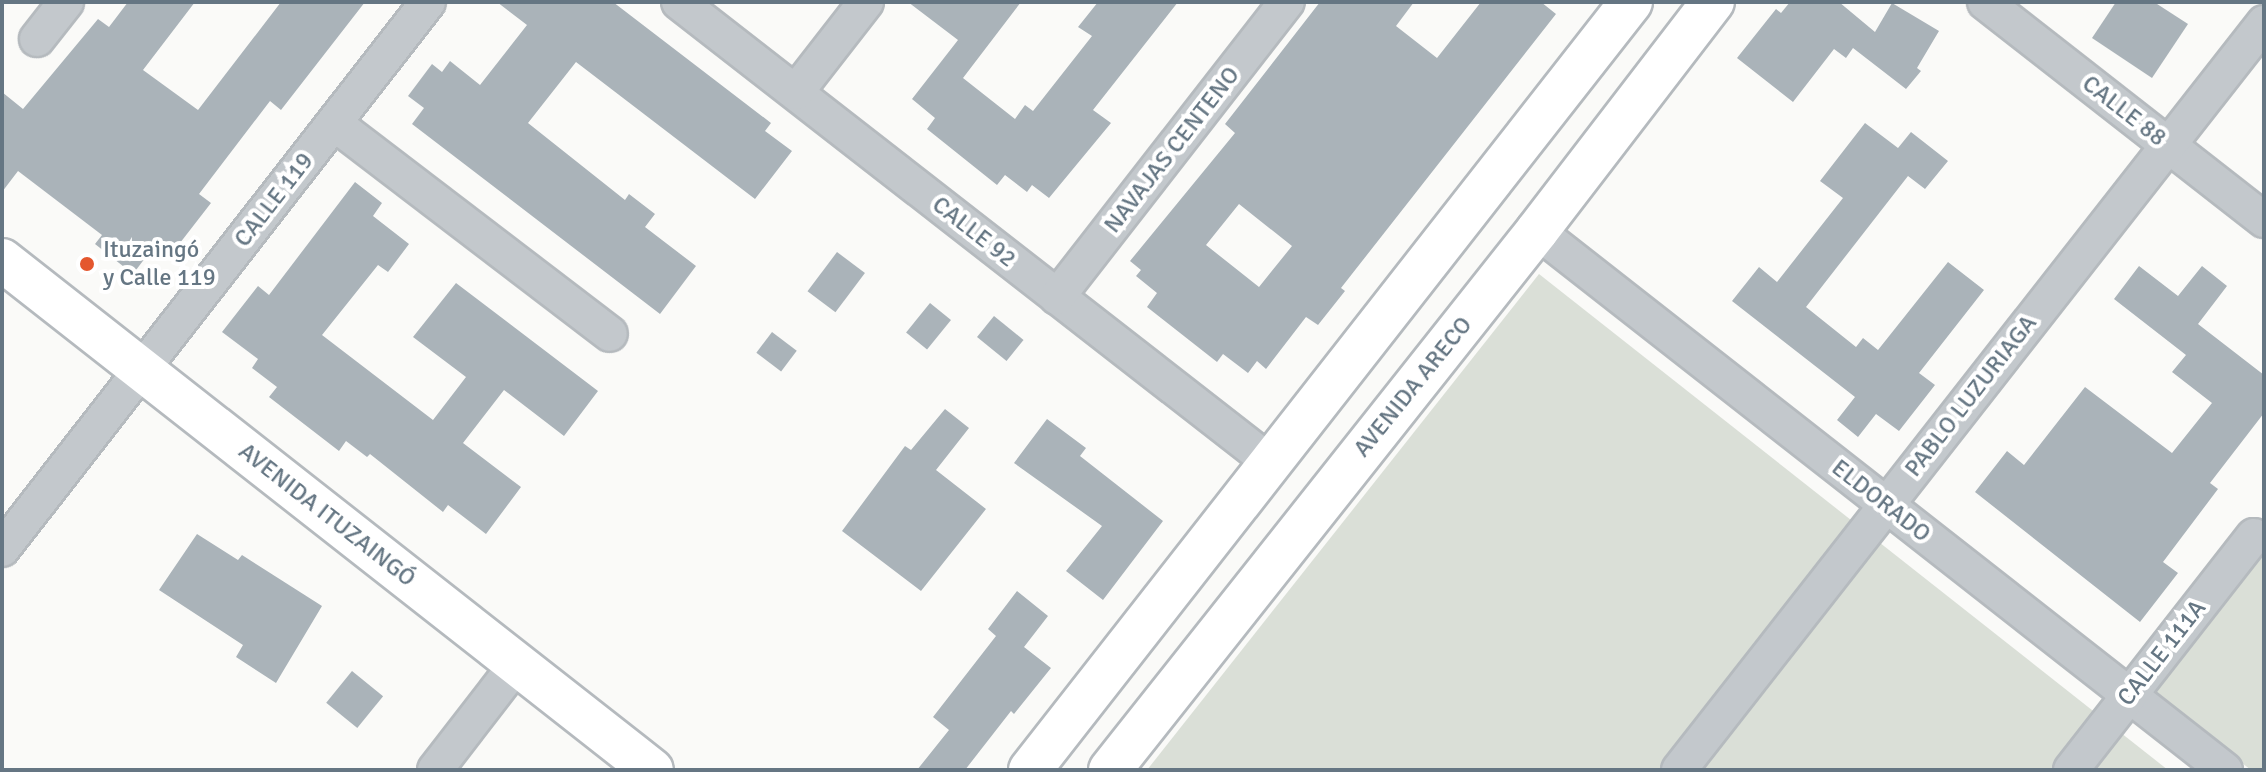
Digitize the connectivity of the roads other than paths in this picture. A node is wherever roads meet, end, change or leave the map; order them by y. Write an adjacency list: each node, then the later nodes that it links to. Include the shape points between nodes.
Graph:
1 (66, 2): 10 (street)
2 (428, 2): 12 (street, CALLE 119)
3 (679, 2): 11 (street, CALLE 92)
4 (866, 2): 11 (street)
5 (1287, 2): 17 (street, NAVAJAS CENTENO)
6 (1631, 2): 20 (main road)
7 (1713, 2): 15 (main road, AVENIDA ARECO)
8 (1985, 2): 13 (street, CALLE 88)
9 (2264, 23): 13 (street, PABLO LUZURIAGA)
10 (37, 39)
11 (796, 92): 17 (street, CALLE 92)
12 (334, 123): 18 (street); 19 (street, CALLE 119)
13 (2168, 145): 14 (street, CALLE 88); 21 (street, PABLO LUZURIAGA)
14 (2264, 220)
15 (1537, 231): 21 (street, ELDORADO); 29 (main road, AVENIDA ARECO)
16 (2, 260): 19 (main road, AVENIDA ITUZAINGÓ)
17 (1057, 297): 20 (street, CALLE 92)
18 (610, 334)
19 (142, 370): 23 (street, CALLE 119); 24 (main road, AVENIDA ITUZAINGÓ)
20 (1270, 462): 28 (main road)
21 (1886, 505): 25 (street, ELDORADO); 30 (street, PABLO LUZURIAGA)
22 (2254, 536): 25 (street, CALLE 111A)
23 (2, 549)
24 (517, 664): 26 (street); 27 (main road, AVENIDA ITUZAINGÓ)
25 (2129, 695): 31 (street, CALLE 111A); 32 (street, ELDORADO)
26 (435, 770)
27 (652, 770)
28 (1030, 770)
29 (1110, 770)
30 (1679, 770)
31 (2071, 770)
32 (2225, 770)

